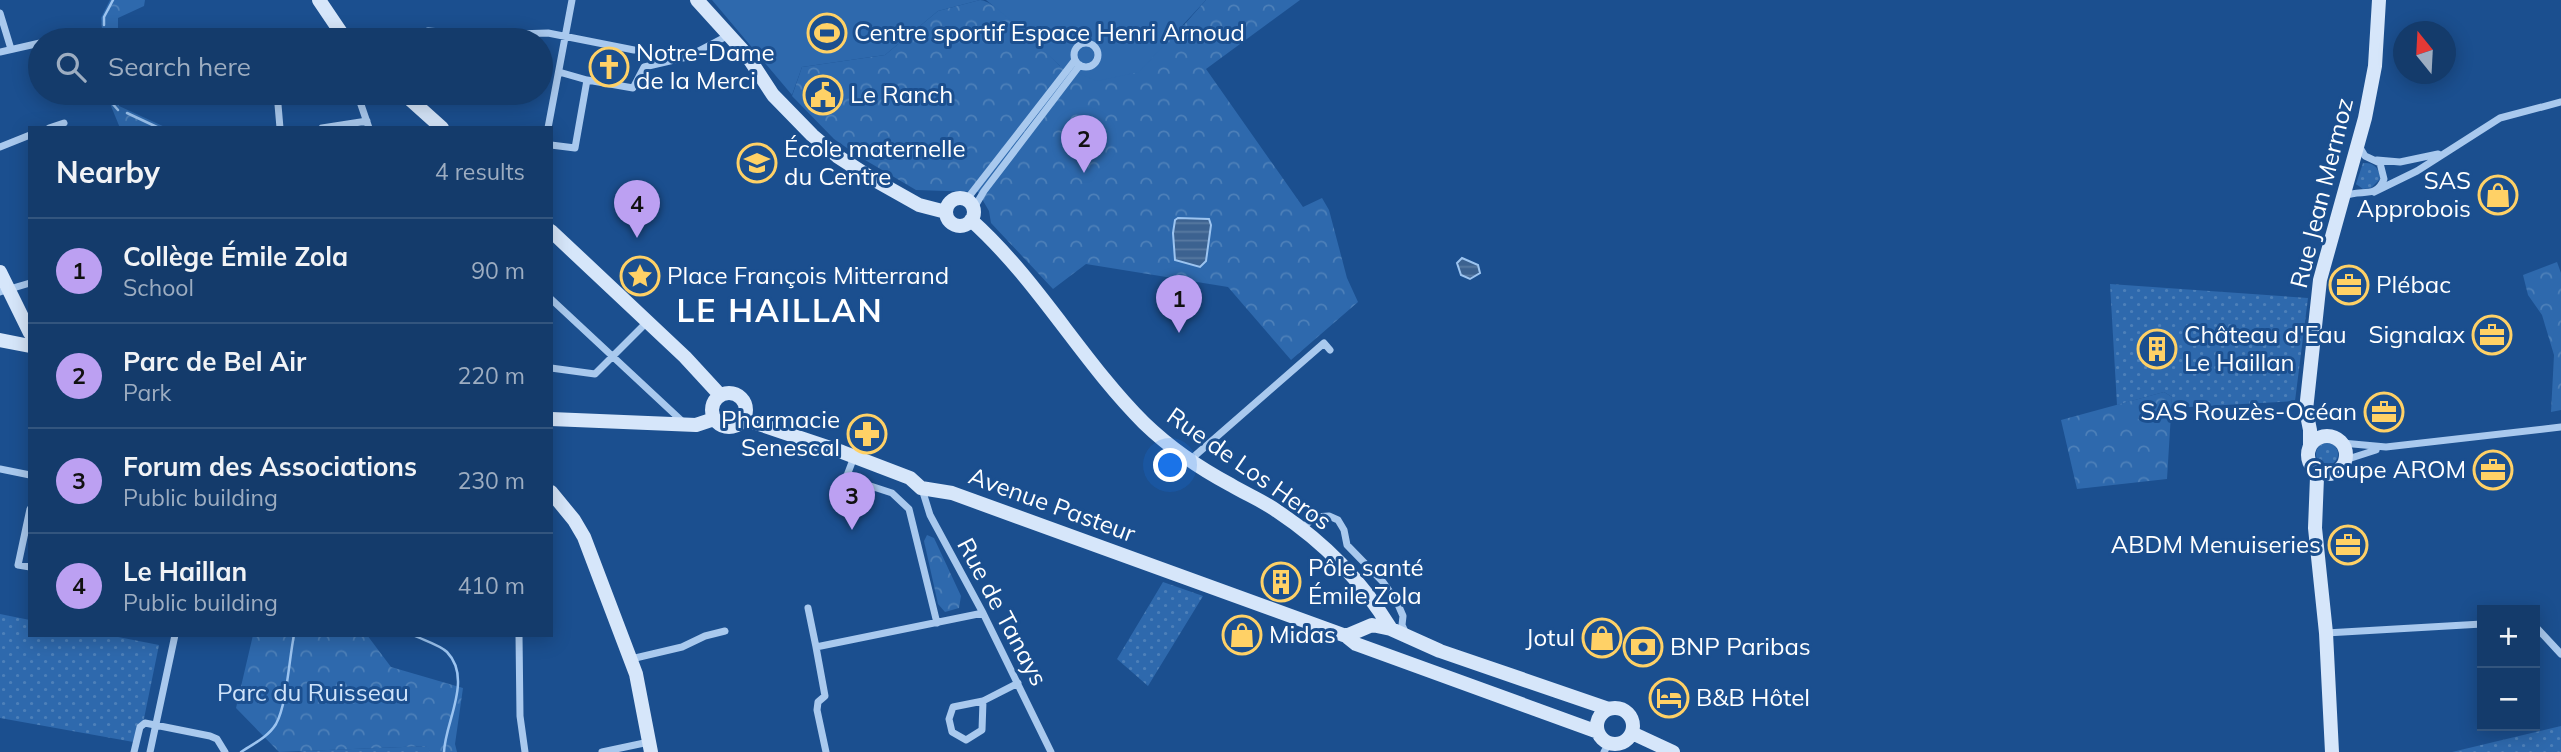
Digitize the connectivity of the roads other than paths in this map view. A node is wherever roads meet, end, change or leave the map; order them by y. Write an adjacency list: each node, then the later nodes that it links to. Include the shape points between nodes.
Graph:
1 (319, 0): 6 (street)
2 (572, 0): 9 (street)
3 (697, 0): 8 (street)
4 (2379, 0): 34 (street, Rue Jean Mermoz, via 2375,66 2358,142)
5 (0, 13): 11 (street)
6 (338, 28)
7 (553, 34): 9 (street)
8 (729, 35): 16 (street, via 687,57 645,67 633,88); 41 (street, via 773,94 837,156 919,205)
9 (566, 38): 12 (street); 15 (street)
10 (28, 46): 11 (street)
11 (12, 49): 13 (street)
12 (634, 50)
13 (0, 52)
14 (1077, 63): 40 (street)
15 (559, 72): 16 (street); 18 (street)
16 (587, 80): 31 (street, via 575,148)
17 (2561, 102): 33 (street, via 2500,118)
18 (553, 103)
19 (278, 105): 26 (street)
20 (361, 105): 24 (street)
21 (416, 105): 28 (street)
22 (553, 105): 29 (street)
23 (64, 123): 25 (street)
24 (368, 124): 27 (street)
25 (55, 126)
26 (279, 126)
27 (345, 126)
28 (438, 126)
29 (548, 126)
30 (28, 136): 32 (street)
31 (553, 145)
32 (0, 147)
33 (2448, 150): 36 (street); 37 (street)
34 (2359, 159): 35 (street); 38 (street, Rue Jean Mermoz)
35 (2375, 160): 36 (street); 39 (street, via 2383,168 2384,179)
36 (2413, 160): 37 (street)
37 (2417, 171): 39 (street)
38 (2348, 190): 39 (street); 54 (street, Rue Jean Mermoz, via 2320,280)
39 (2374, 192)
40 (971, 209): 41 (street, via 954,198); 41 (street, via 958,226); 64 (street, Rue de Los Heros, via 1119,397)
41 (946, 212)
42 (553, 233): 46 (street)
43 (28, 283): 44 (street)
44 (2, 284): 47 (street)
45 (553, 301): 51 (street)
46 (648, 322): 51 (street); 53 (street)
47 (28, 329)
48 (1, 342): 49 (street)
49 (28, 346)
50 (1330, 350): 64 (street, via 1324,344)
51 (614, 358): 52 (street, via 595,374); 58 (street)
52 (553, 368)
53 (720, 395): 56 (street, via 712,408); 57 (street, via 742,397 747,408)
54 (2307, 396): 60 (street, via 2319,422); 61 (street, Rue Jean Mermoz)
55 (553, 419): 58 (street)
56 (715, 419): 57 (street, via 729,427); 58 (street)
57 (744, 419): 63 (street, Avenue Pasteur)
58 (687, 425)
59 (2561, 427): 62 (street)
60 (2337, 440): 61 (street, via 2319,438); 62 (street); 65 (street, via 2345,448)
61 (2310, 446): 67 (street, via 2309,458)
62 (2386, 447): 65 (street)
63 (854, 457): 69 (street, Avenue Pasteur, via 910,478); 78 (street, via 846,478 892,493 909,509)
64 (1189, 460): 73 (street, Rue de Los Heros, via 1276,509)
65 (2341, 465): 67 (street, via 2326,473); 71 (street, via 2323,490)
66 (0, 469): 68 (street)
67 (2315, 469): 71 (street)
68 (28, 475)
69 (922, 488): 77 (street, Rue de Tanays, via 930,515); 85 (street, Avenue Pasteur, via 952,493)
70 (553, 494): 92 (street, via 584,537)
71 (2315, 514): 84 (street)
72 (28, 519): 74 (street, via 19,565)
73 (1302, 529): 75 (street, Rue de Los Heros, via 1357,578); 88 (street, via 1314,517 1338,520 1352,551 1397,602)
74 (28, 567)
75 (1373, 600): 80 (street, via 1374,609); 81 (street, Rue de Los Heros)
76 (808, 608): 89 (street)
77 (983, 613): 78 (street); 93 (street, Rue de Tanays)
78 (937, 623): 89 (street)
79 (2477, 624): 84 (street)
80 (1365, 626): 81 (street); 85 (street)
81 (1391, 629): 88 (street)
82 (725, 631): 92 (street)
83 (2540, 631): 90 (street)
84 (2326, 634): 109 (street)
85 (1346, 636): 91 (street, Avenue Pasteur)
86 (175, 637): 96 (street)
87 (519, 637): 104 (street, via 520,716)
88 (1408, 637): 91 (street, via 1406,653); 95 (street)
89 (816, 647): 106 (street, via 825,696 817,710)
90 (2561, 654)
91 (1389, 655): 97 (street, Avenue Pasteur)
92 (631, 659): 99 (street)
93 (1018, 684): 94 (street); 107 (street, Rue de Tanays)
94 (983, 701): 94 (street, via 953,707 948,719 952,732 966,740 982,730)
95 (1609, 709): 97 (street, via 1599,718); 98 (street, via 1629,715)
96 (156, 726): 101 (street, via 145,723 140,727); 102 (street); 103 (street, via 210,736)
97 (1598, 732): 100 (street, Avenue Pasteur)
98 (1632, 733): 100 (street, Avenue Pasteur, via 1624,742); 108 (street)
99 (650, 747): 105 (street)
100 (1607, 748)
101 (134, 752)
102 (150, 752)
103 (225, 752)
104 (526, 752)
105 (602, 752)
106 (826, 752)
107 (1051, 752)
108 (1673, 752)
109 (2332, 752)

